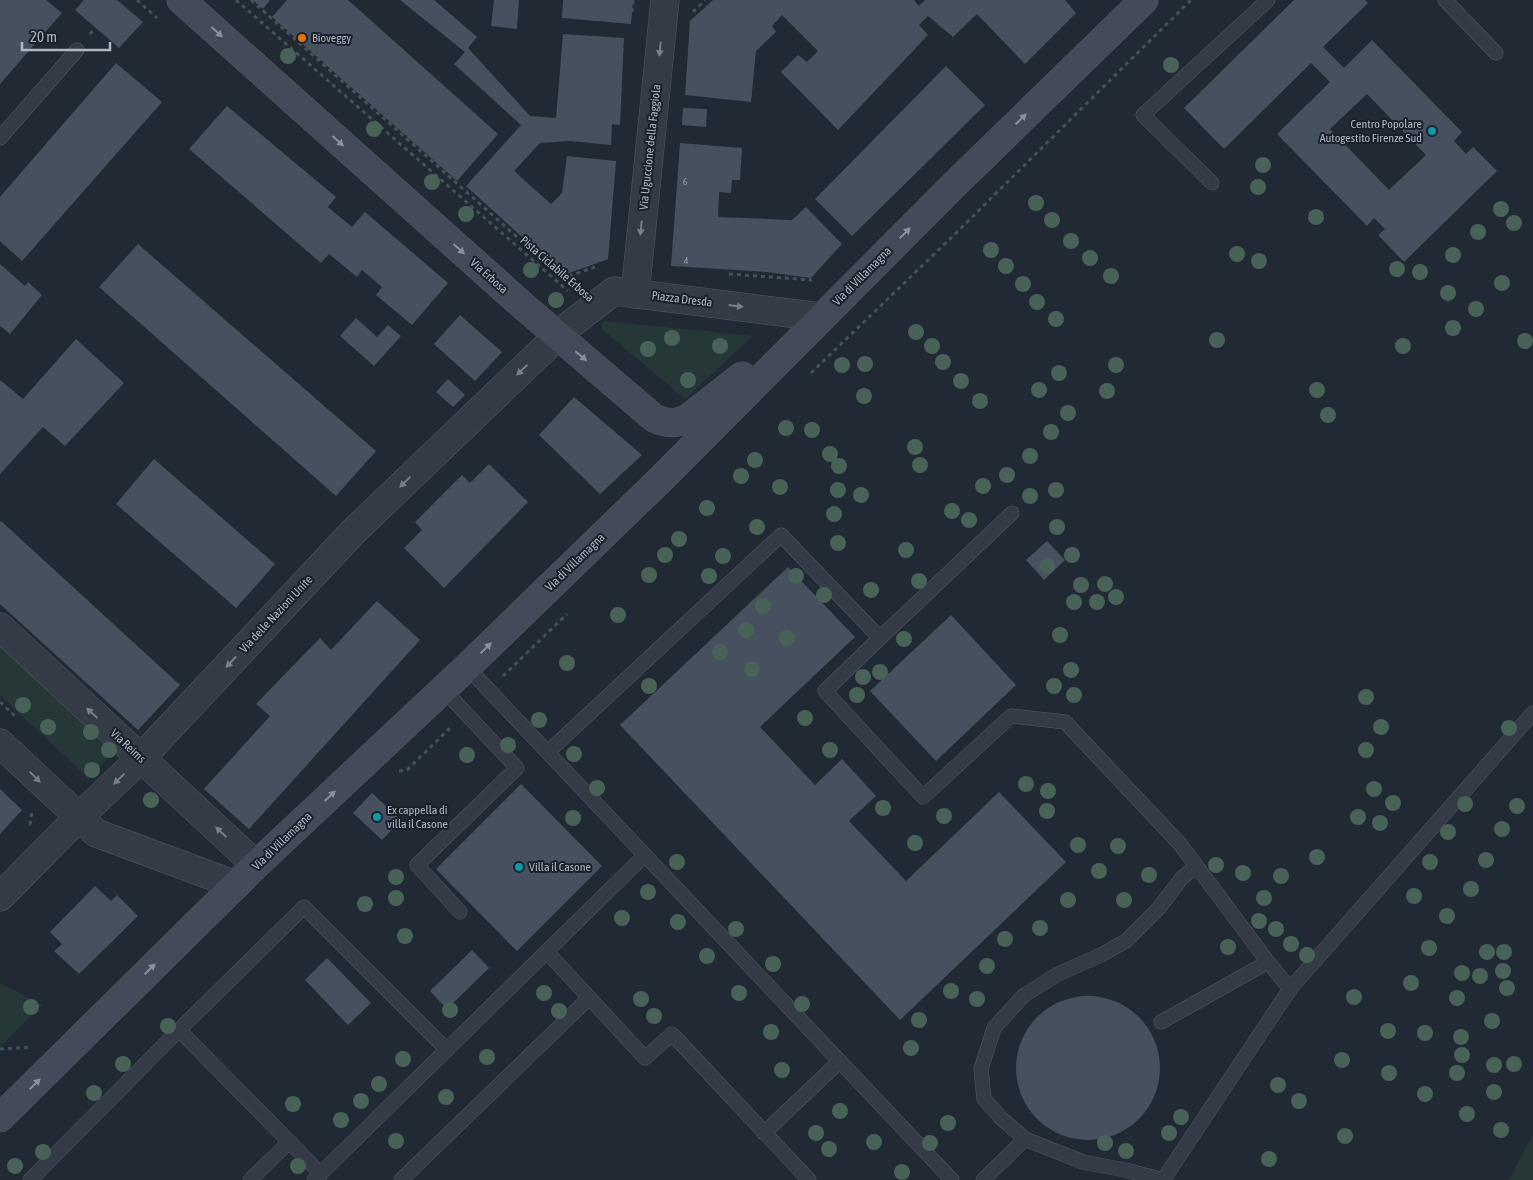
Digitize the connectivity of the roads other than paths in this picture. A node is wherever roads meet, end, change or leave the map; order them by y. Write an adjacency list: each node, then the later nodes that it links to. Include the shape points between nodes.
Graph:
1 (180, 0): 12 (main road, Via Erbosa, one-way to 12)
2 (1144, 0): 11 (main road, Via di Villamagna, one-way to 2)
3 (1268, 0): 9 (lane, via 1143,115)
4 (1445, 0): 7 (lane)
5 (668, 3): 10 (street, Via Uguccione della Faggiola, one-way to 10)
6 (76, 50): 8 (lane)
7 (1496, 53)
8 (0, 138)
9 (1212, 183)
10 (635, 294): 11 (street, Piazza Dresda, one-way to 11); 12 (street, Piazza Dresda, via 614,291)
11 (818, 320): 12 (main road, Via Erbosa, one-way to 11, via 654,418 676,423 691,416); 16 (main road, Via di Villamagna, one-way to 11, via 661,479)
12 (557, 336): 21 (street, Via delle Nazioni Unite, one-way to 21, via 353,532)
13 (1012, 513): 15 (lane)
14 (0, 627): 21 (street, Via Reims, one-way to 14)
15 (880, 638): 20 (lane, via 781,535); 25 (lane, via 825,691 923,797 1011,716 1064,722 1180,844)
16 (467, 666): 17 (main road, Via di Villamagna); 20 (lane)
17 (442, 689): 24 (main road, Via di Villamagna, one-way to 17); 28 (lane, via 517,768 417,865)
18 (1533, 713): 31 (lane)
19 (0, 743): 22 (street, one-way to 22)
20 (548, 752): 23 (lane)
21 (141, 758): 22 (street, Via delle Nazioni Unite, one-way to 22); 24 (street, Via Reims, one-way to 21)
22 (78, 818): 26 (street, via 96,833); 27 (street, Via delle Nazioni Unite)
23 (645, 855): 29 (lane); 36 (lane)
24 (256, 865): 26 (main road, Via di Villamagna)
25 (1196, 866): 30 (lane); 39 (lane, via 1126,940 1058,974 1023,996 994,1028 981,1069 984,1098 1002,1120)
26 (236, 885): 37 (main road, Via di Villamagna, one-way to 26)
27 (0, 897)
28 (460, 912)
29 (547, 952): 32 (lane); 35 (lane)
30 (1268, 962): 31 (lane); 33 (lane)
31 (1290, 988): 48 (lane)
32 (589, 998): 38 (lane, via 646,1058 672,1034); 44 (lane)
33 (1161, 1022)
34 (180, 1030): 35 (lane, via 304,907); 40 (lane); 42 (lane)
35 (447, 1050): 41 (lane)
36 (840, 1061): 38 (lane); 46 (lane)
37 (0, 1118)
38 (764, 1133): 45 (lane)
39 (1025, 1139): 47 (lane); 48 (lane, via 1083,1162)
40 (289, 1142): 41 (lane); 43 (lane)
41 (318, 1177)
42 (30, 1180)
43 (250, 1180)
44 (401, 1180)
45 (810, 1180)
46 (952, 1180)
47 (983, 1180)
48 (1164, 1180)

